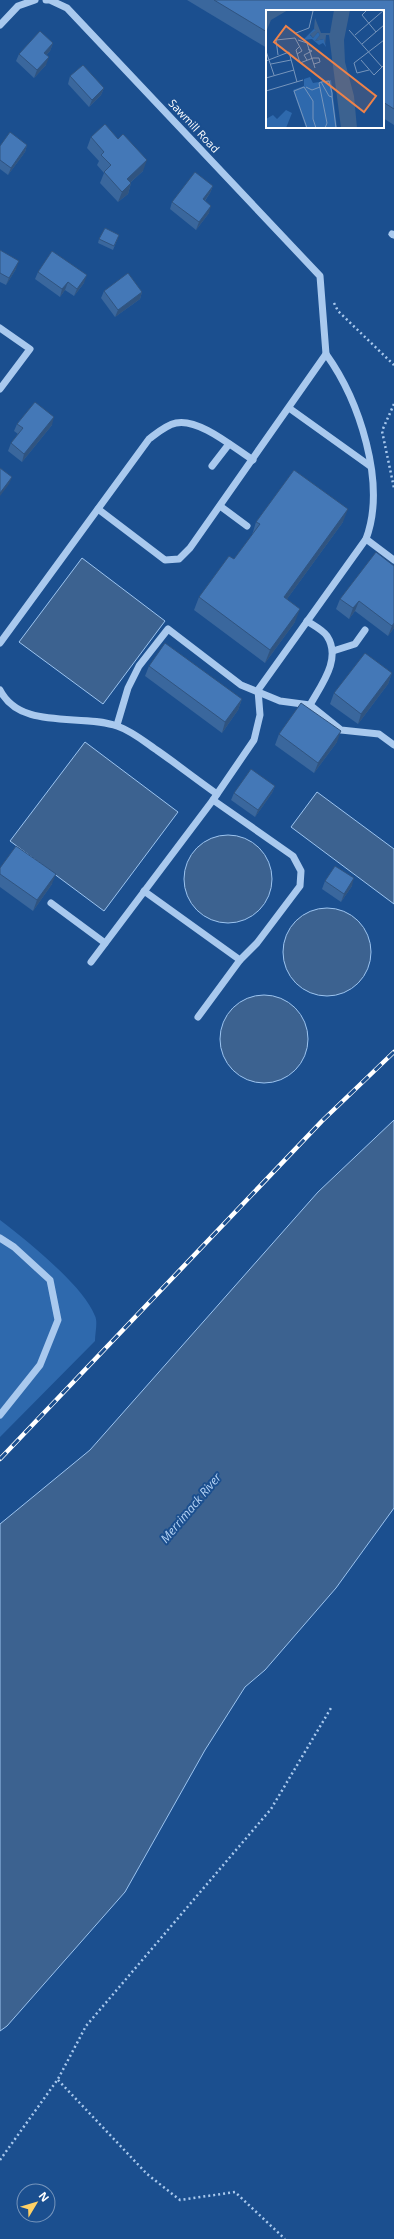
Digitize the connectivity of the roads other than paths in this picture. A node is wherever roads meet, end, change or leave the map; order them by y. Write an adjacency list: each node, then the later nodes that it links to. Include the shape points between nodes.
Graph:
1 (35, 0): 3 (street, via 18,6)
2 (46, 0): 5 (street, Sawmill Road, via 67,8 320,276)
3 (0, 25)
4 (0, 328): 6 (street, via 30,349)
5 (326, 354): 7 (street); 11 (street, via 347,388 366,441)
6 (0, 389)
7 (289, 408): 9 (street); 11 (street)
8 (229, 444): 9 (street); 10 (street); 13 (street, via 194,424 176,423 163,429 149,439)
9 (253, 460): 12 (street)
10 (212, 466)
11 (370, 466): 15 (street, via 375,501 372,523)
12 (220, 506): 13 (street, via 179,560 165,560); 14 (street)
13 (98, 509): 19 (street)
14 (247, 526)
15 (366, 539): 16 (street); 17 (street)
16 (394, 560)
17 (308, 621): 20 (street, via 327,636); 22 (street)
18 (365, 630): 20 (street, via 355,644)
19 (0, 643)
20 (333, 651): 23 (street, via 330,670)
21 (0, 690): 24 (street, via 16,708 34,716)
22 (258, 690): 23 (street, via 280,701); 24 (street, via 241,685 168,629 139,666 128,688); 26 (street, via 260,715 254,740)
23 (310, 705): 25 (street, via 341,730 379,734)
24 (117, 725): 26 (street, via 134,734)
25 (394, 745)
26 (215, 797): 27 (street); 30 (street, via 292,856 301,870 300,886 257,943)
27 (144, 891): 29 (street); 30 (street)
28 (51, 903): 29 (street)
29 (105, 943): 31 (street)
30 (240, 960): 32 (street)
31 (91, 962)
32 (198, 1017)
33 (0, 1238): 34 (street, via 14,1247 50,1280 58,1320 40,1365)
34 (0, 1415)

